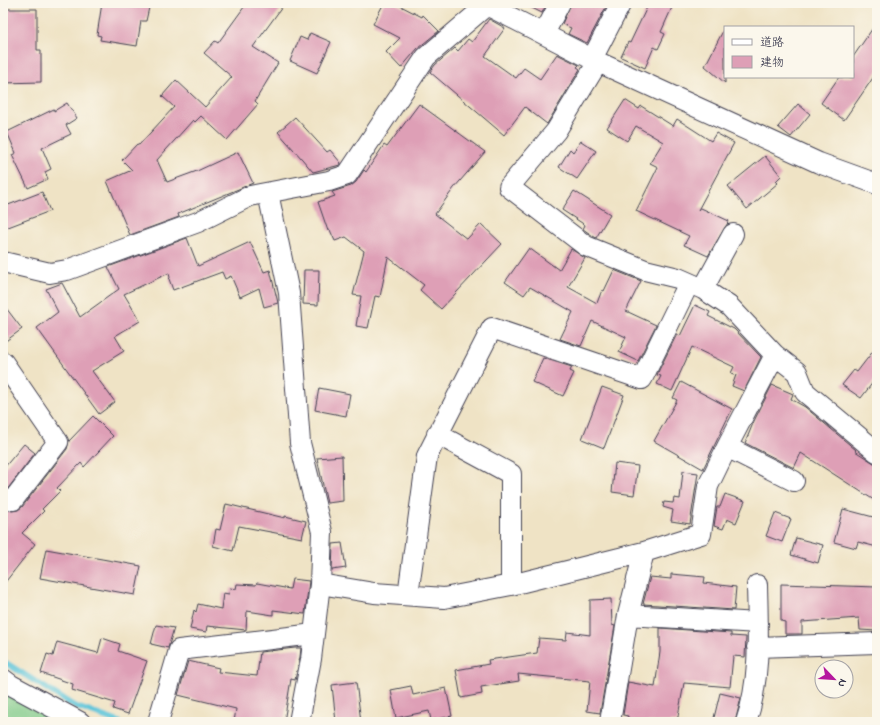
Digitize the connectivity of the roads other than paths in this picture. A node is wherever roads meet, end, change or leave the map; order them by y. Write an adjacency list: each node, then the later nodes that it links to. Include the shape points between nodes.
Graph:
1 (560, 3): 4 (street)
2 (621, 3): 5 (street)
3 (485, 4): 4 (street); 7 (street, via 426,57 347,175 329,182)
4 (544, 34): 5 (street)
5 (595, 61): 6 (street, via 819,163); 10 (street, via 556,131 509,187 586,246 645,270 678,278)
6 (877, 184)
7 (268, 193): 9 (street, via 250,196 198,222 67,270 50,273); 19 (street, via 289,293 300,443 322,532)
8 (733, 234): 10 (street)
9 (3, 262)
10 (696, 286): 11 (street, via 729,306); 13 (street, via 642,379 492,328)
11 (775, 355): 14 (street); 15 (street, via 797,372 805,392)
12 (3, 362): 17 (street, via 58,442)
13 (437, 434): 20 (street, via 511,474); 22 (street, via 427,456)
14 (726, 446): 16 (street); 18 (street, via 708,486 701,534)
15 (877, 452)
16 (794, 480)
17 (13, 500)
18 (644, 552): 20 (street); 23 (street)
19 (320, 584): 22 (street, via 374,594); 25 (street)
20 (511, 585): 22 (street, via 444,598)
21 (757, 585): 24 (street)
22 (408, 595)
23 (628, 615): 24 (street); 32 (street)
24 (758, 623): 27 (street)
25 (314, 634): 30 (street, via 179,650); 31 (street)
26 (877, 643): 27 (street)
27 (757, 648): 33 (street, via 756,678)
28 (3, 679): 29 (street)
29 (80, 722)
30 (158, 722)
31 (299, 722)
32 (610, 722)
33 (746, 722)

